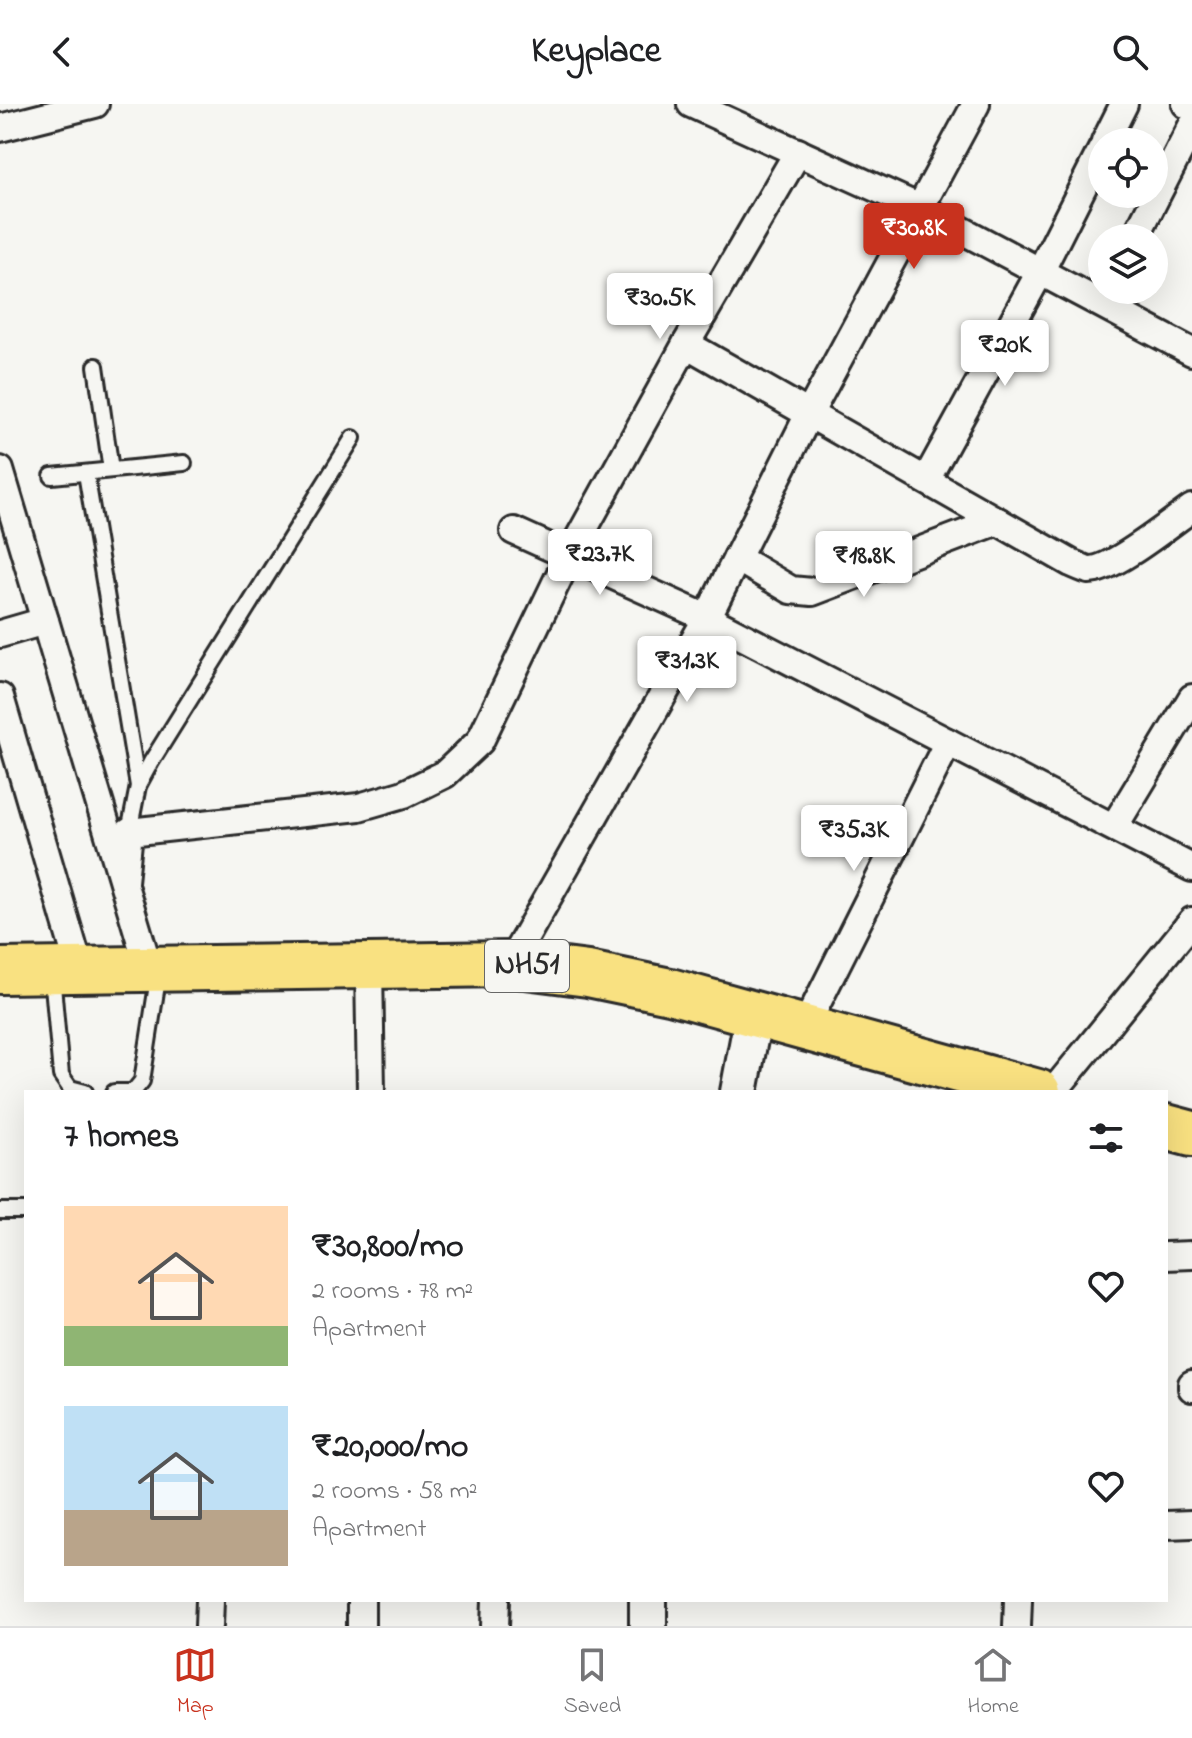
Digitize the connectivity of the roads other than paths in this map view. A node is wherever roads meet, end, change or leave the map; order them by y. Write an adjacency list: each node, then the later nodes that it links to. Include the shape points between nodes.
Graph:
1 (95, 104): 7 (street)
2 (691, 104): 11 (street)
3 (976, 104): 13 (street)
4 (1124, 104): 10 (street)
5 (1186, 104): 6 (street)
6 (1192, 107)
7 (62, 108): 9 (street)
8 (1192, 126): 14 (street)
9 (0, 128)
10 (1112, 128)
11 (798, 152): 13 (street); 18 (street)
12 (1088, 177): 15 (street)
13 (920, 208): 15 (street); 21 (street)
14 (1142, 224)
15 (1040, 272): 16 (street); 28 (street)
16 (1088, 290)
17 (1116, 304): 19 (street)
18 (686, 344): 21 (street); 32 (street)
19 (1192, 352)
20 (96, 366): 25 (lane)
21 (809, 414): 28 (street); 33 (street)
22 (353, 438): 40 (lane)
23 (184, 463): 25 (lane)
24 (0, 470): 35 (street)
25 (111, 470): 26 (lane)
26 (86, 473): 27 (lane); 40 (lane)
27 (52, 476)
28 (926, 480): 30 (street)
29 (1192, 508): 30 (street, via 1128,553 1088,570)
30 (998, 521): 33 (street, via 812,592 791,590)
31 (514, 531): 32 (street)
32 (569, 556): 34 (street); 42 (street, via 480,741 445,774 359,807)
33 (737, 558): 34 (street)
34 (707, 618): 39 (street); 46 (street)
35 (45, 621): 36 (street); 44 (street)
36 (0, 634)
37 (0, 697): 49 (street)
38 (1192, 698): 41 (street)
39 (948, 742): 41 (street); 52 (street)
40 (138, 786): 42 (lane)
41 (1114, 827): 43 (street)
42 (129, 832): 44 (street)
43 (1192, 868)
44 (124, 882): 48 (street)
45 (1192, 921): 58 (street)
46 (510, 964): 47 (highway, NH51); 51 (highway, NH51, via 588,974)
47 (369, 966): 48 (highway, NH51); 55 (street)
48 (154, 969): 49 (highway, NH51); 54 (lane, via 142,1081)
49 (66, 970): 50 (highway, NH51); 53 (lane, via 61,1075)
50 (0, 971)
51 (754, 1013): 52 (highway, NH51); 56 (street)
52 (805, 1027): 57 (highway, NH51)
53 (78, 1090)
54 (135, 1090)
55 (371, 1090)
56 (739, 1090)
57 (1031, 1090)
58 (1055, 1090)
59 (1168, 1128): 60 (highway)
60 (1192, 1134)
61 (0, 1211): 62 (lane)
62 (24, 1211)
63 (1192, 1255): 64 (street)
64 (1168, 1256)
65 (1192, 1524): 66 (street)
66 (1168, 1525)
67 (210, 1602): 72 (street)
68 (361, 1602): 73 (street)
69 (496, 1602): 74 (street)
70 (648, 1602): 75 (street)
71 (1018, 1602): 76 (street)
72 (209, 1626)
73 (361, 1626)
74 (495, 1626)
75 (648, 1626)
76 (1017, 1626)

